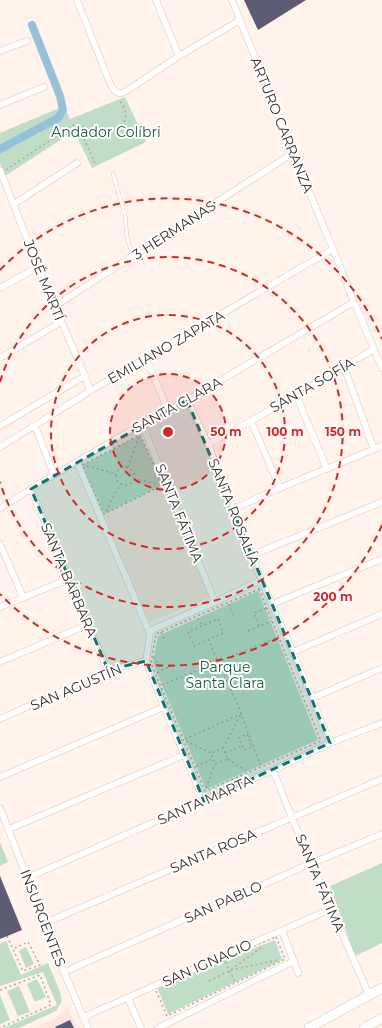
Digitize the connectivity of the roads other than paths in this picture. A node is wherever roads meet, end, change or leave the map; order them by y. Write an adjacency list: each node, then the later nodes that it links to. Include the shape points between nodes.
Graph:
1 (77, 0): 7 (street, via 109,82 116,93 125,92)
2 (156, 0): 7 (street)
3 (232, 0): 4 (street, ARTURO CARRANZA)
4 (240, 20): 7 (street); 10 (street, ARTURO CARRANZA)
5 (27, 41): 6 (street)
6 (0, 51)
7 (179, 56)
8 (44, 87): 9 (street)
9 (0, 105)
10 (293, 153): 15 (street, ARTURO CARRANZA); 16 (street, 3 HERMANAS)
11 (76, 163): 14 (street)
12 (1, 171): 14 (street, JOSÉ MARTÍ)
13 (113, 174): 16 (lane, via 125,215 127,237)
14 (14, 204): 17 (street, JOSÉ MARTÍ)
15 (333, 249): 19 (street, ARTURO CARRANZA); 24 (street, EMILIANO ZAPATA)
16 (134, 255): 20 (street, 3 HERMANAS)
17 (38, 267): 18 (street); 20 (street, JOSÉ MARTÍ)
18 (0, 288)
19 (354, 302): 22 (street, ARTURO CARRANZA); 30 (street, SANTA CLARA)
20 (55, 306): 21 (street, JOSÉ MARTÍ)
21 (61, 322): 23 (street); 27 (street, JOSÉ MARTÍ)
22 (374, 349): 25 (street, SANTA SOFÍA); 26 (street, ARTURO CARRANZA)
23 (0, 358)
24 (146, 358): 28 (street, EMILIANO ZAPATA); 31 (street)
25 (344, 367): 29 (street, SANTA SOFÍA); 39 (street)
26 (382, 368)
27 (85, 376): 28 (street, JOSÉ MARTÍ); 34 (street)
28 (90, 391): 35 (street, EMILIANO ZAPATA)
29 (296, 395): 32 (street, SANTA SOFÍA); 41 (street)
30 (187, 400): 31 (street, SANTA CLARA); 36 (street, SANTA ROSALÍA)
31 (168, 410): 33 (street, SANTA CLARA)
32 (251, 421): 36 (street, SANTA SOFÍA); 43 (street)
33 (142, 424): 40 (street, SANTA CLARA); 54 (street, SANTA FÁTIMA)
34 (0, 426)
35 (35, 426): 38 (street, EMILIANO ZAPATA); 42 (street)
36 (208, 444): 47 (street, SANTA ROSALÍA)
37 (382, 446): 39 (street)
38 (0, 447)
39 (374, 450): 41 (street)
40 (80, 464): 42 (street, SANTA CLARA); 59 (street)
41 (327, 469): 43 (street)
42 (54, 475): 44 (street, SANTA CLARA)
43 (280, 488): 47 (street)
44 (31, 490): 46 (street, SANTA CLARA); 51 (street, SANTA BÁRBARA)
45 (382, 502): 49 (street)
46 (0, 508)
47 (233, 509): 49 (street, SANTA ROSALÍA)
48 (0, 544): 53 (street)
49 (252, 555): 52 (street, SANTA ROSALÍA)
50 (382, 560): 55 (street)
51 (69, 579): 53 (street); 58 (street, SANTA BÁRBARA)
52 (261, 580): 54 (street); 55 (street, SANTA ROSALÍA)
53 (23, 597): 56 (street)
54 (215, 602): 59 (street, via 158,627)
55 (269, 606): 60 (street, SANTA ROSALÍA)
56 (0, 607)
57 (382, 614): 60 (street)
58 (87, 625): 62 (street); 64 (street, SANTA BÁRBARA)
59 (150, 634): 61 (street)
60 (293, 652): 65 (street, SANTA ROSALÍA)
61 (146, 661): 64 (street, SAN AGUSTÍN); 66 (street)
62 (0, 662)
63 (382, 668): 65 (street)
64 (108, 670): 67 (street, SAN AGUSTÍN)
65 (312, 698): 69 (street, SANTA ROSALÍA)
66 (164, 707): 70 (street); 72 (street)
67 (0, 719)
68 (382, 723): 69 (street, SANTA MARTA)
69 (330, 743): 71 (street, SANTA MARTA)
70 (184, 755): 74 (street); 77 (street)
71 (273, 770): 74 (street, SANTA MARTA); 76 (street, SANTA FÁTIMA)
72 (0, 778)
73 (382, 780): 76 (street, SANTA ROSA)
74 (204, 801): 80 (street, SANTA MARTA)
75 (0, 808): 77 (street, INSURGENTES)
76 (292, 818): 79 (street, SANTA FÁTIMA); 82 (street, SANTA ROSA)
77 (9, 830): 80 (street, INSURGENTES)
78 (382, 834): 79 (street, SAN PABLO)
79 (312, 863): 81 (street, SANTA FÁTIMA); 85 (street, SAN PABLO)
80 (27, 878): 82 (street, INSURGENTES)
81 (331, 909): 83 (street, SAN IGNACIO); 88 (street, SANTA FÁTIMA)
82 (45, 923): 85 (street, INSURGENTES)
83 (282, 930): 84 (street); 89 (street, SAN IGNACIO)
84 (294, 962): 86 (street); 94 (street)
85 (64, 972): 90 (street, INSURGENTES)
86 (298, 973)
87 (382, 988): 88 (main road)
88 (369, 995): 95 (main road)
89 (128, 998): 90 (street, SAN IGNACIO); 93 (street)
90 (83, 1017): 92 (street, INSURGENTES)
91 (382, 1018): 96 (main road)
92 (88, 1028)
93 (141, 1028)
94 (158, 1028)
95 (308, 1028)
96 (364, 1028)

